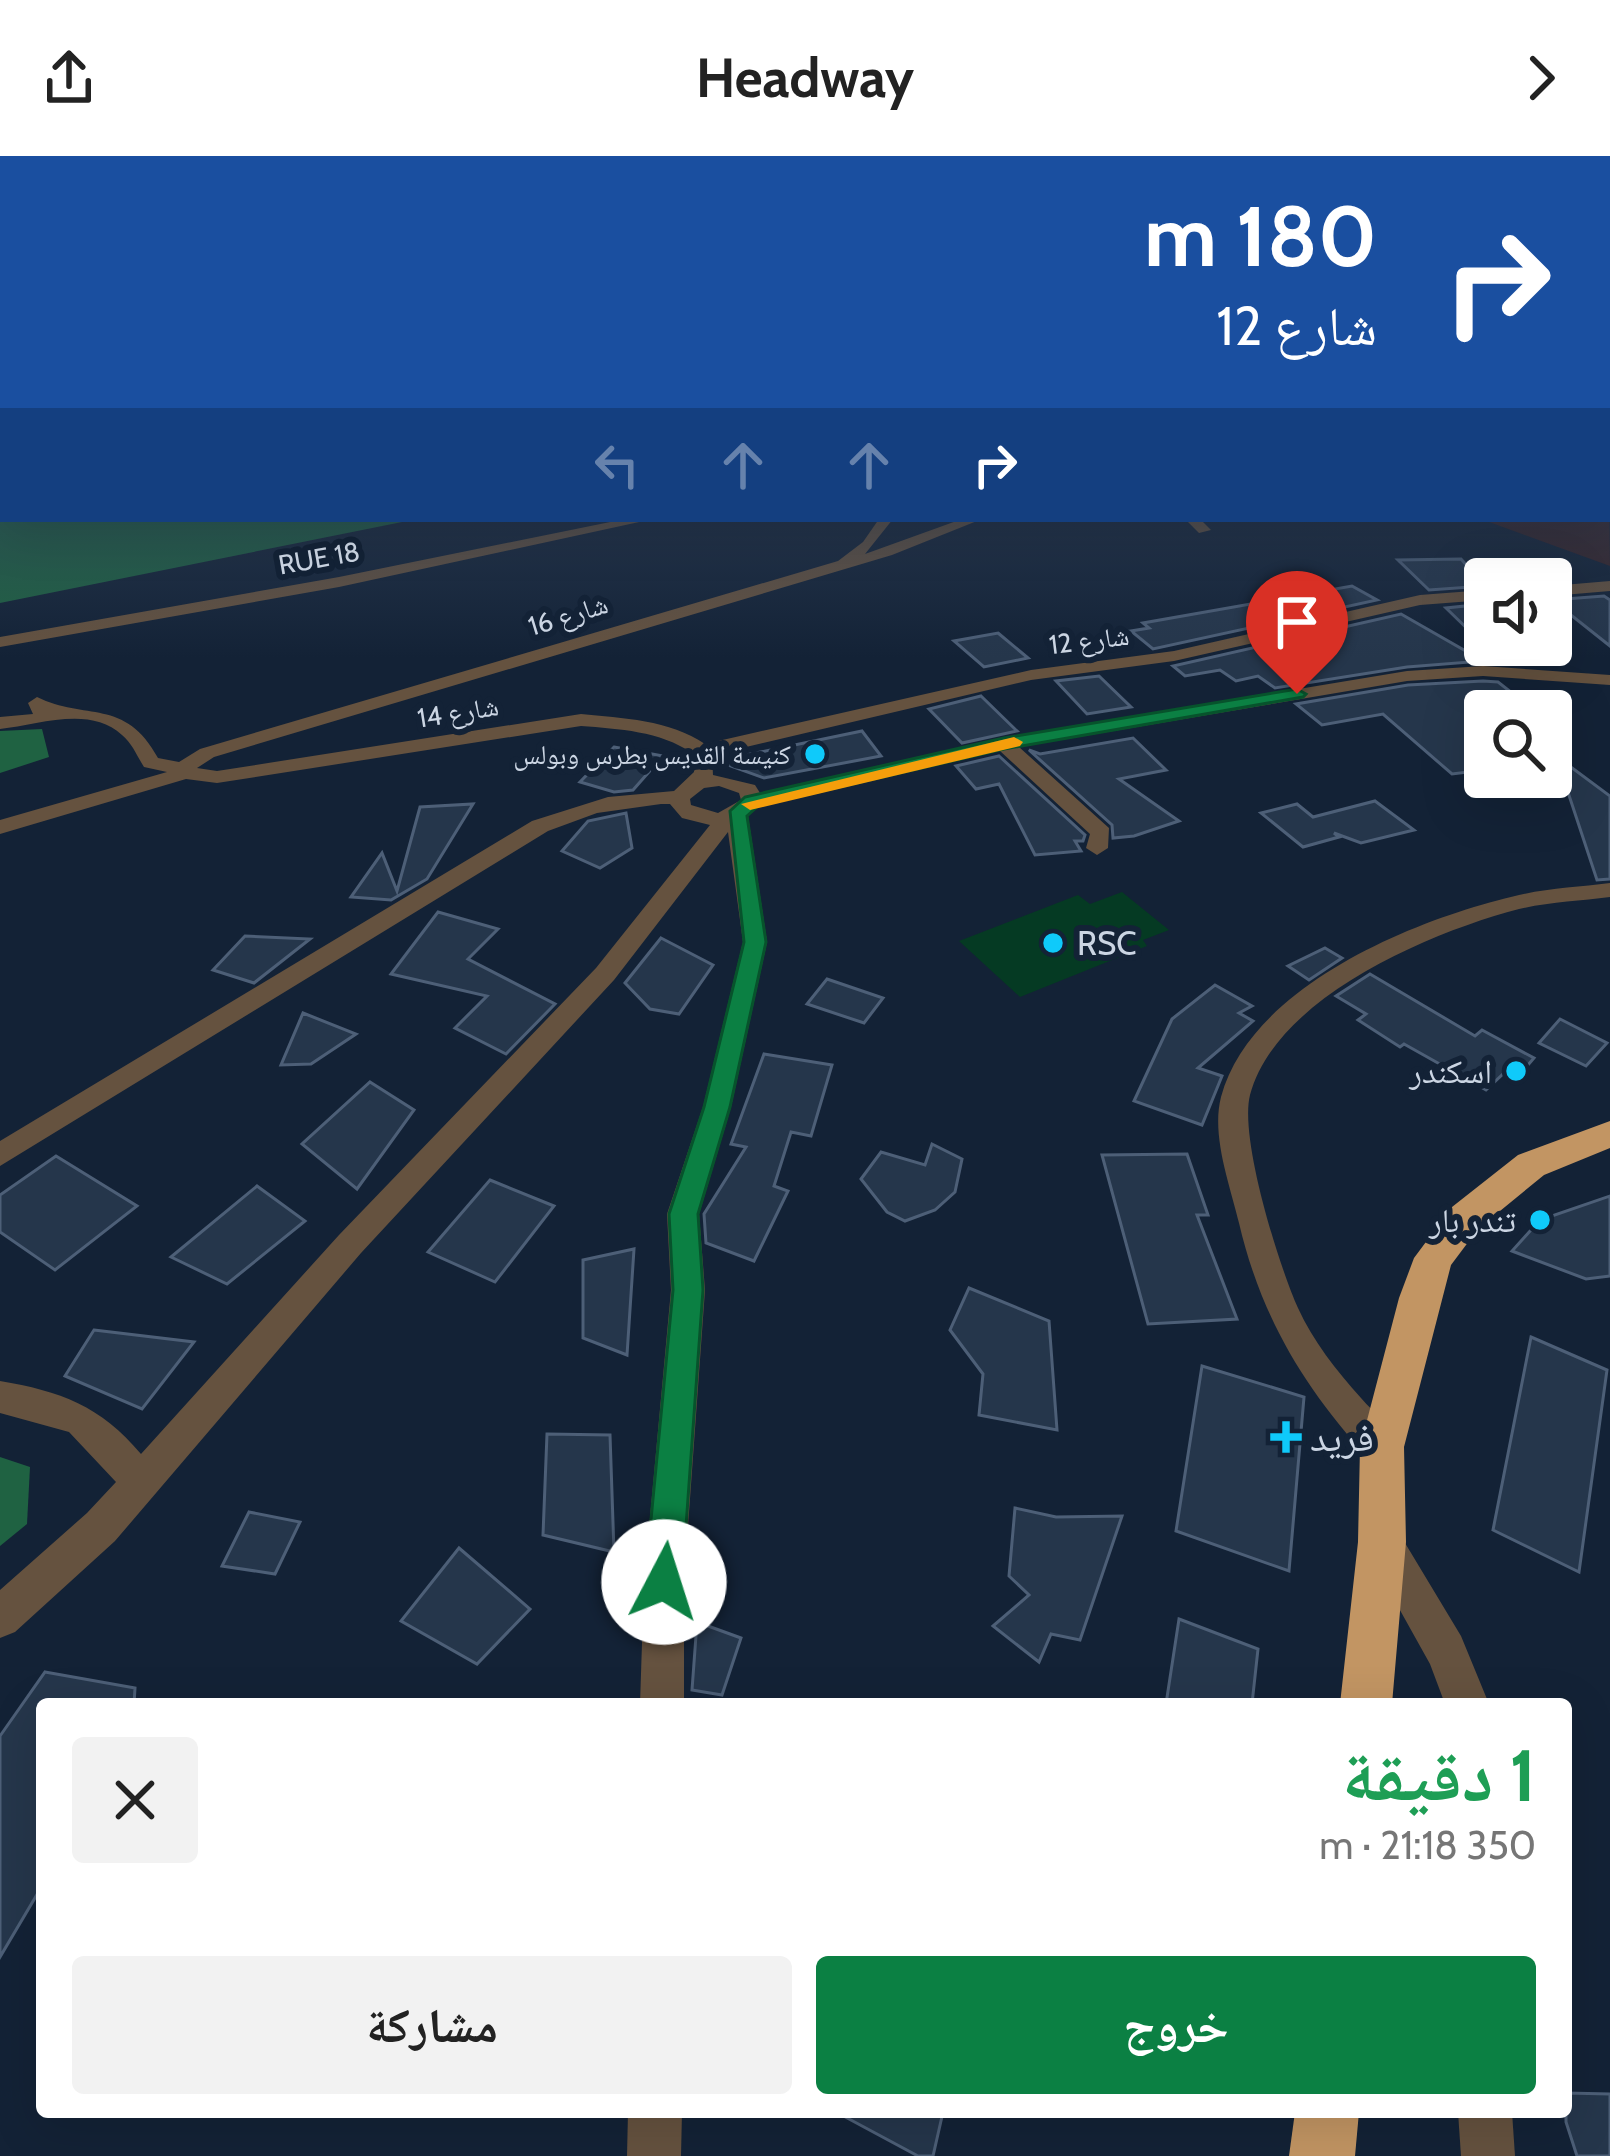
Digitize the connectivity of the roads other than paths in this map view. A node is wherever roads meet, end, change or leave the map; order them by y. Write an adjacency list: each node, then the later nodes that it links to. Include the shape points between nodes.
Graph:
1 (631, 522): 8 (street, RUE 18)
2 (884, 522): 4 (street, via 859,553)
3 (966, 522): 4 (street, شارع 16)
4 (818, 573): 13 (street, شارع 16, via 280,730 207,753)
5 (1610, 586): 6 (street)
6 (1572, 589)
7 (1464, 597): 12 (street, شارع 12, via 1174,656 1031,675)
8 (0, 642)
9 (1610, 680): 11 (street, via 1483,671 1407,676)
10 (0, 723): 13 (street, via 38,719 44,708 103,719 129,729 151,764)
11 (1004, 744): 15 (street); 17 (street, via 1101,833)
12 (702, 751): 13 (street, شارع 14, via 634,725 580,720 217,777); 14 (street, via 704,772)
13 (185, 771): 16 (street)
14 (688, 790): 15 (street, via 686,813); 15 (street, via 720,780 741,784); 20 (street, via 583,808 540,826)
15 (738, 812): 23 (street, via 605,974 350,1244); 26 (street, via 755,942 683,1214 688,1290)
16 (0, 827)
17 (1097, 848)
18 (1610, 890): 22 (street, via 1503,906 1378,956 1304,1002 1263,1039 1236,1094 1249,1197 1278,1309 1326,1389)
19 (1610, 1134): 22 (highway, via 1531,1165 1465,1218 1434,1258)
20 (0, 1155)
21 (0, 1397): 23 (street, via 80,1417)
22 (1382, 1448): 24 (highway)
23 (140, 1483): 25 (street)
24 (1382, 1542): 27 (highway); 28 (street)
25 (0, 1617)
26 (662, 1698)
27 (1367, 1698)
28 (1465, 1698)
29 (655, 2118): 32 (street)
30 (1326, 2118): 33 (highway)
31 (1485, 2118): 34 (street)
32 (654, 2156)
33 (1322, 2156)
34 (1488, 2156)

